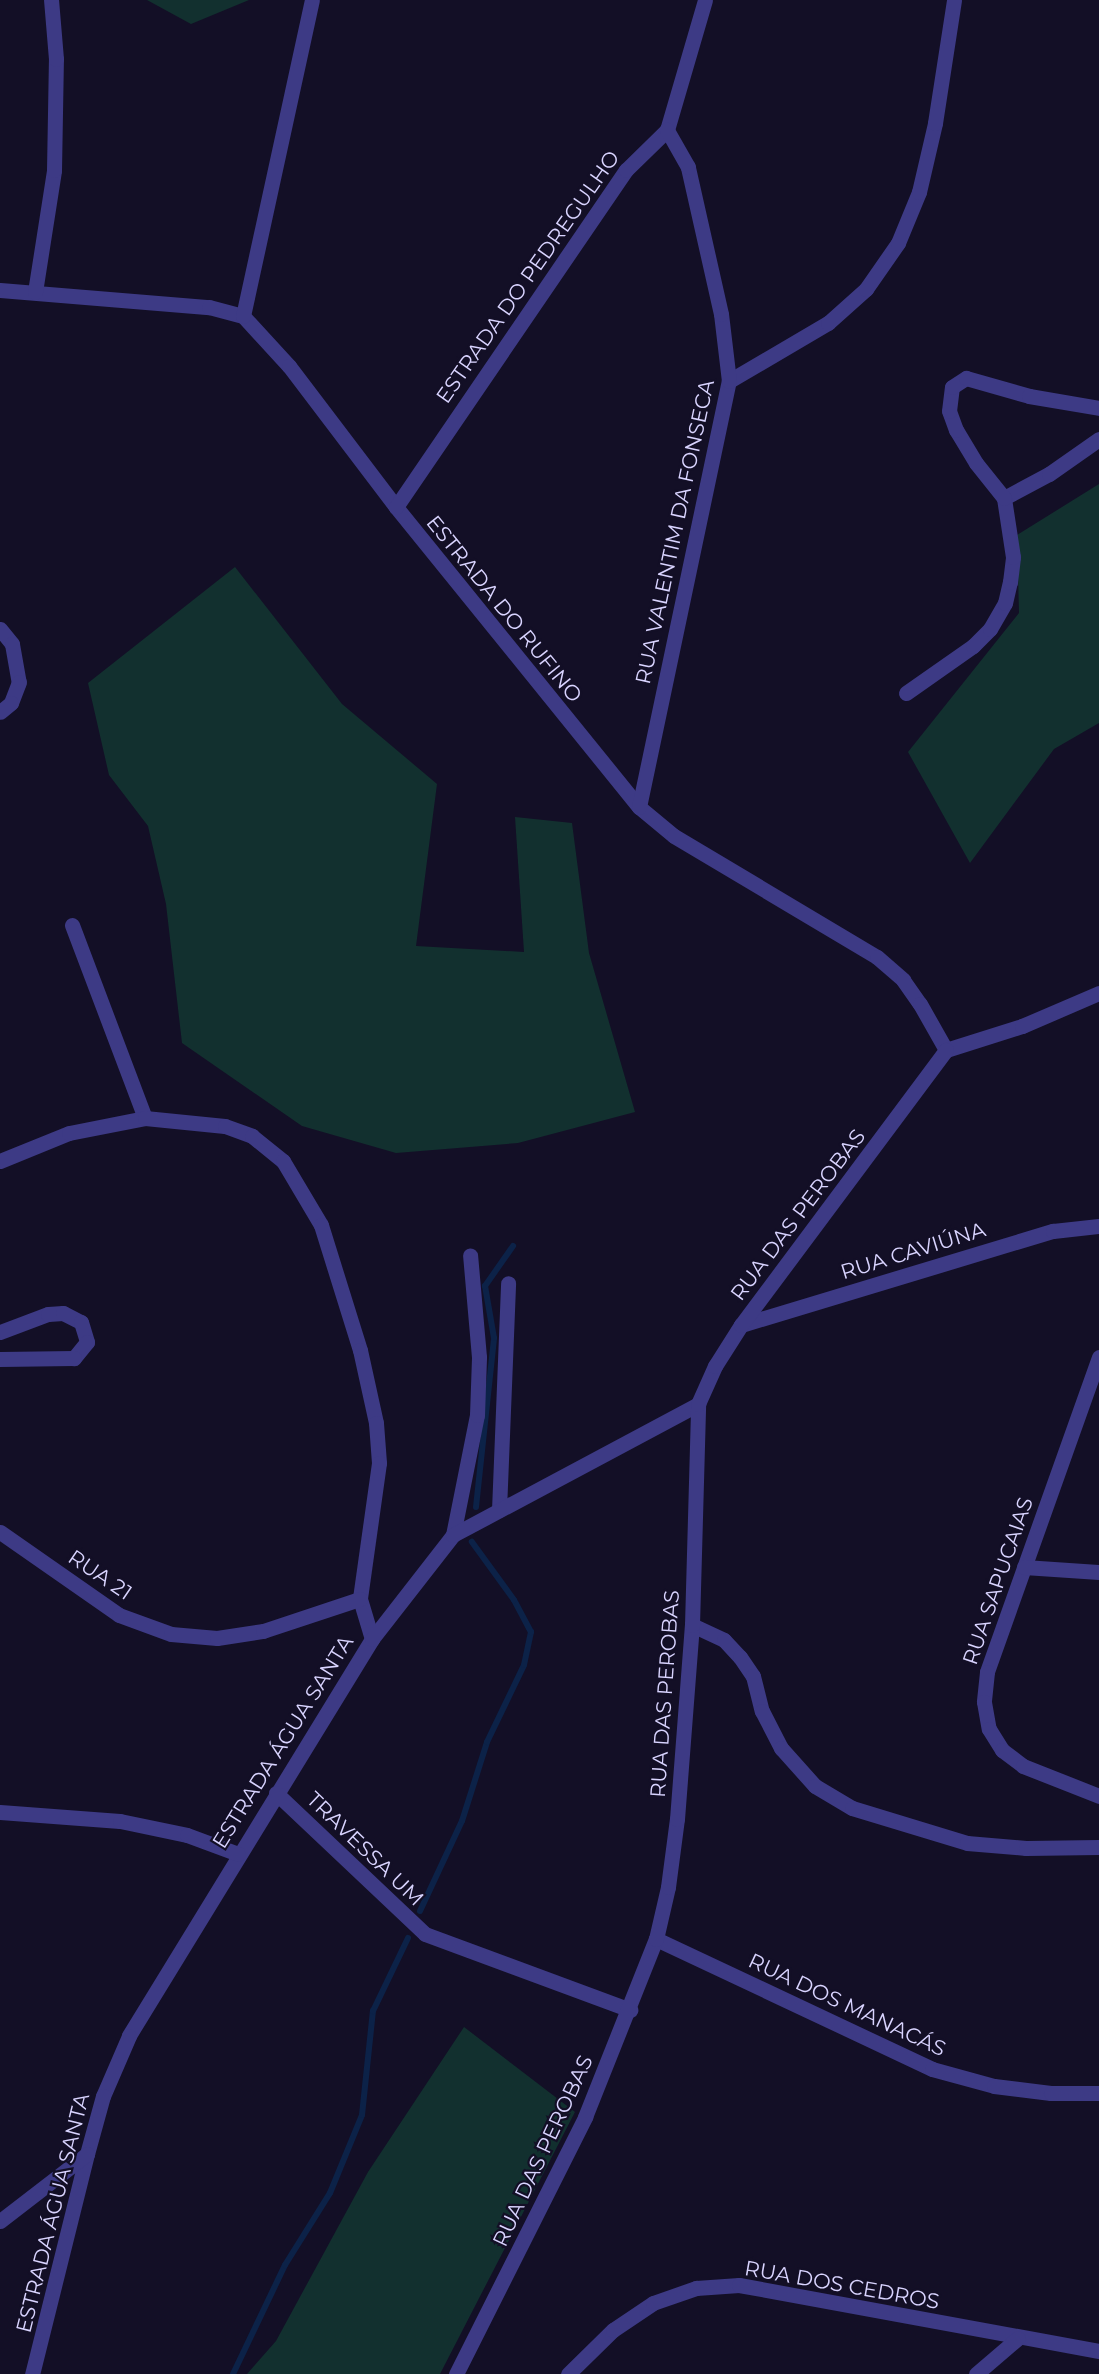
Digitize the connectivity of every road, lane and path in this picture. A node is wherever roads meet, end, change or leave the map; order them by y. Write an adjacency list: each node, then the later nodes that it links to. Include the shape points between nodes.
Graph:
1 (51, 0): 7 (street, via 56,59 54,170)
2 (312, 0): 8 (street)
3 (705, 0): 5 (street, ESTRADA DO PEDREGULHO)
4 (954, 0): 9 (street, via 927,158 919,192 898,243 866,289 828,323)
5 (667, 130): 9 (street, RUA VALENTIM DA FONSECA, via 688,167 721,314); 13 (street, ESTRADA DO PEDREGULHO, via 626,170)
6 (0, 290): 7 (street)
7 (35, 292): 8 (street, via 209,307)
8 (243, 316): 13 (street, ESTRADA DO RUFINO, via 288,366)
9 (729, 381): 17 (street, RUA VALENTIM DA FONSECA)
10 (1099, 408): 12 (street, via 1029,396 966,378 952,387 949,411 956,430)
11 (1099, 439): 12 (street)
12 (1004, 498): 15 (street, via 1013,557 1005,603 990,628 972,646)
13 (396, 507): 17 (street, ESTRADA DO RUFINO)
14 (0, 629): 16 (street, via 12,644 20,682 11,703)
15 (906, 693)
16 (0, 712)
17 (639, 807): 20 (street, ESTRADA DO RUFINO, via 674,836 877,957 903,981)
18 (72, 925): 21 (street)
19 (1099, 993): 20 (street, via 1022,1026)
20 (946, 1050): 26 (street, RUA DAS PEROBAS)
21 (145, 1118): 22 (street, ESTRADA ÁGUA SANTA, via 69,1133); 36 (street, ESTRADA ÁGUA SANTA, via 225,1126 252,1136 283,1161 304,1190 321,1225 360,1350 376,1423 376,1500)
22 (0, 1161)
23 (1099, 1226): 26 (street, RUA CAVIÚNA, via 1053,1231)
24 (470, 1255): 33 (street, via 479,1357 477,1415)
25 (508, 1283): 31 (street)
26 (741, 1325): 30 (street, RUA DAS PEROBAS, via 715,1366)
27 (0, 1332): 29 (street, via 48,1314 63,1313 81,1322 87,1342 74,1358)
28 (1099, 1357): 34 (street, RUA SAPUCAIAS)
29 (0, 1359)
30 (698, 1404): 31 (street); 37 (street, RUA DAS PEROBAS)
31 (499, 1510): 33 (street)
32 (0, 1532): 36 (street, RUA 21, via 119,1615 171,1634 217,1638 263,1631)
33 (453, 1535): 38 (street)
34 (1024, 1567): 35 (street); 40 (street, RUA SAPUCAIAS, via 987,1672 984,1702 989,1729 1002,1750 1023,1766)
35 (1099, 1572)
36 (360, 1599): 38 (street, ESTRADA ÁGUA SANTA)
37 (692, 1624): 42 (street, via 724,1640 740,1657 753,1676 762,1711 781,1748 815,1785 852,1808 967,1842 1026,1848); 44 (street, RUA DAS PEROBAS, via 677,1819)
38 (372, 1639): 39 (street, ESTRADA ÁGUA SANTA)
39 (276, 1793): 43 (street, ESTRADA ÁGUA SANTA); 45 (street, TRAVESSA UM, via 425,1934)
40 (1099, 1796)
41 (0, 1812): 43 (street, via 120,1821 187,1835)
42 (1099, 1847)
43 (238, 1854): 47 (street, ESTRADA ÁGUA SANTA, via 129,2036 103,2096)
44 (656, 1939): 45 (street, RUA DAS PEROBAS); 46 (street, RUA DOS MANACÁS, via 932,2069 994,2086 1051,2093)
45 (630, 2010): 52 (street, RUA DAS PEROBAS, via 542,2206)
46 (1099, 2092)
47 (87, 2154): 48 (street); 51 (street, ESTRADA ÁGUA SANTA)
48 (0, 2221)
49 (1018, 2338): 50 (street, RUA DOS CEDROS); 53 (street, RUA DOS CEDROS, via 739,2285 696,2288 653,2303 614,2330); 54 (street)
50 (1099, 2352)
51 (33, 2374)
52 (456, 2374)
53 (568, 2374)
54 (976, 2374)

